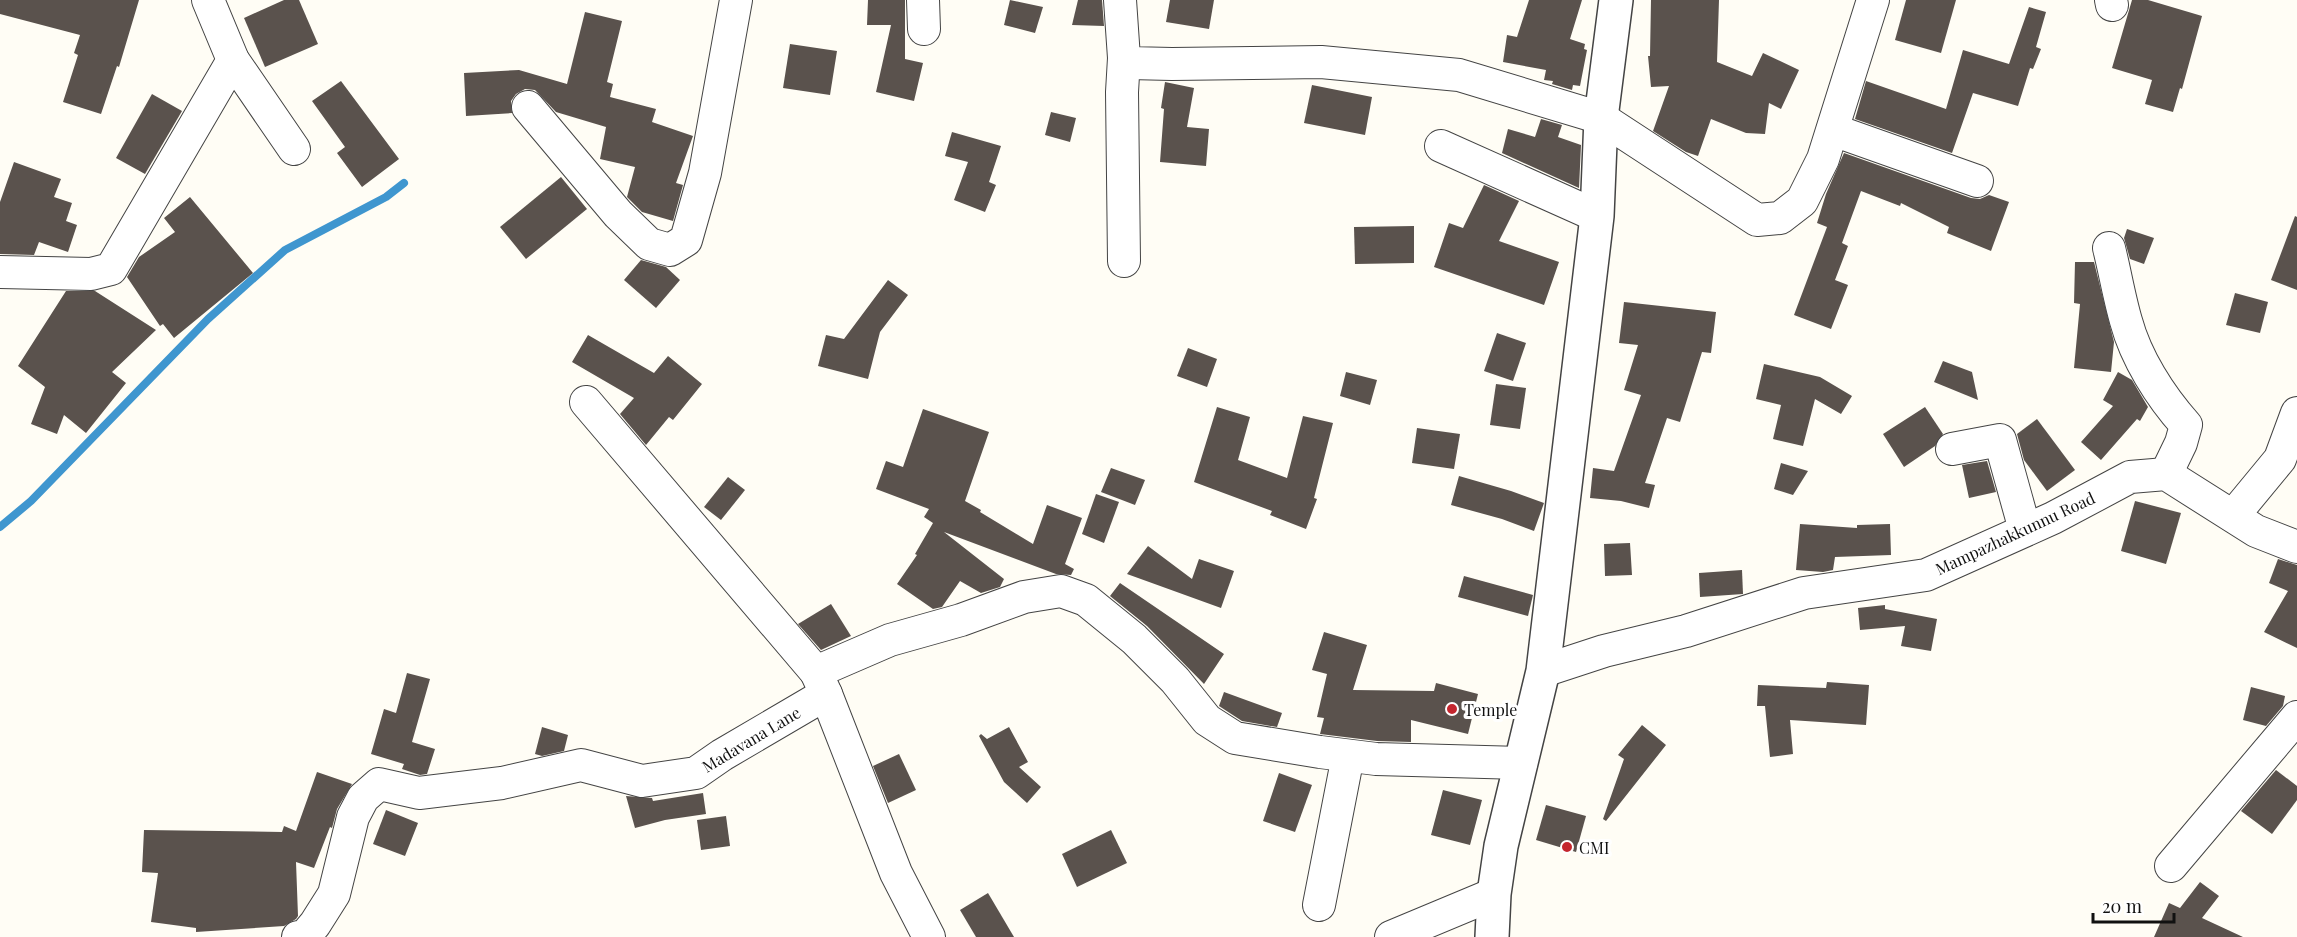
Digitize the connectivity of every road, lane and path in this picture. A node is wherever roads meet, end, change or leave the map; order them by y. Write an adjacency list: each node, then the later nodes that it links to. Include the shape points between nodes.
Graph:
1 (208, 0): 7 (street)
2 (736, 0): 8 (street, via 705,173 686,240 670,250 649,244 618,214)
3 (1120, 0): 6 (street)
4 (1616, 0): 9 (street)
5 (1873, 0): 10 (street)
6 (1124, 58): 9 (street, via 1130,63 1172,64 1321,62 1459,75); 16 (street)
7 (233, 60): 12 (street); 17 (street, via 111,269 91,273)
8 (528, 107)
9 (1601, 118): 10 (street, via 1757,220 1780,218 1802,201); 14 (street)
10 (1833, 130): 13 (street)
11 (1441, 146): 14 (street)
12 (294, 149)
13 (1977, 181)
14 (1597, 216): 25 (street)
15 (2109, 248): 21 (street, via 2126,322 2141,360 2186,425)
16 (1124, 261)
17 (0, 272)
18 (586, 402): 26 (street)
19 (2297, 413): 22 (street, via 2280,459)
20 (1952, 448): 23 (street, via 2000,440)
21 (2166, 474): 22 (street); 23 (street, Mampazhakkunnu Road, via 2130,477)
22 (2233, 516): 24 (street, via 2256,531)
23 (2025, 530): 25 (street, Mampazhakkunnu Road, via 1926,575 1804,593)
24 (2297, 547)
25 (1543, 671): 29 (street)
26 (821, 683): 28 (street, via 890,640 1024,597 1061,591 1086,600 1134,639 1175,680 1207,720 1235,738); 33 (street, Madavana Lane, via 696,773 642,781 581,765 502,783 419,794 379,784 363,798 353,817 334,894 305,936); 34 (street, via 896,873)
27 (2297, 717): 30 (street)
28 (1348, 756): 29 (street); 32 (street)
29 (1521, 763): 31 (street)
30 (2171, 866)
31 (1494, 894): 35 (street); 36 (street)
32 (1319, 905)
33 (298, 937)
34 (929, 937)
35 (1391, 937)
36 (1492, 937)

